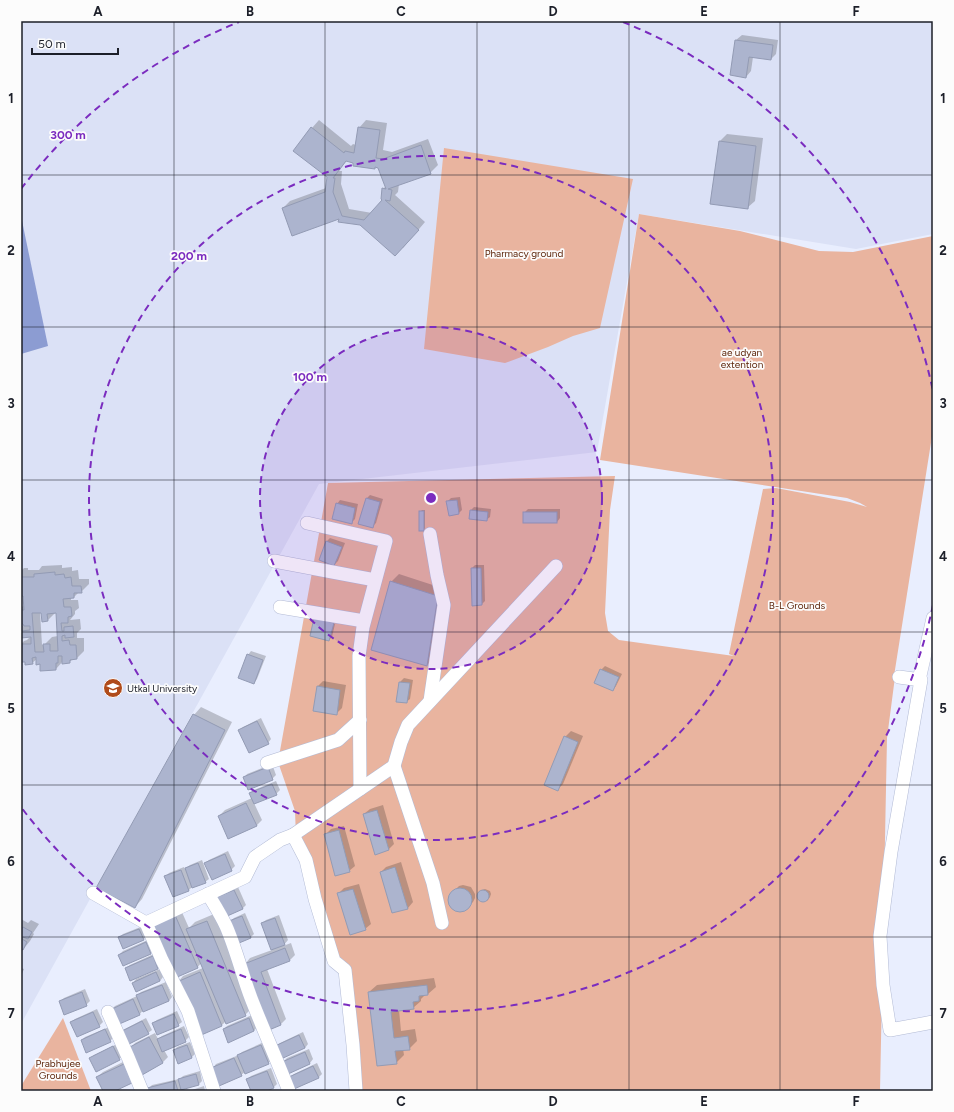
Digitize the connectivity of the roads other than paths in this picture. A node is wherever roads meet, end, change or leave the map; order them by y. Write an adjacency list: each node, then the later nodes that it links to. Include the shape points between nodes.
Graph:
1 (307, 523): 5 (street, via 386,541)
2 (430, 534): 11 (street, via 444,605)
3 (274, 561): 5 (street)
4 (556, 566): 11 (street)
5 (375, 580): 8 (street)
6 (280, 607): 8 (street)
7 (933, 618): 10 (street)
8 (364, 621): 12 (street, via 359,656)
9 (899, 677): 10 (street)
10 (924, 681): 22 (street, via 891,852 880,936 883,985 890,1030)
11 (430, 701): 14 (street, via 408,725)
12 (360, 720): 13 (street, via 338,740); 15 (street)
13 (267, 763)
14 (394, 766): 15 (street); 20 (street, via 433,884)
15 (360, 789): 16 (street)
16 (293, 835): 18 (street, via 280,840 255,857 245,877); 26 (street, via 306,860 334,961 345,970)
17 (93, 893): 19 (street)
18 (208, 894): 19 (street); 25 (street, via 226,925 250,995)
19 (146, 923): 24 (street, via 188,1012)
20 (442, 923)
21 (108, 1012): 23 (street)
22 (933, 1022)
23 (142, 1091)
24 (214, 1091)
25 (288, 1091)
26 (356, 1091)

